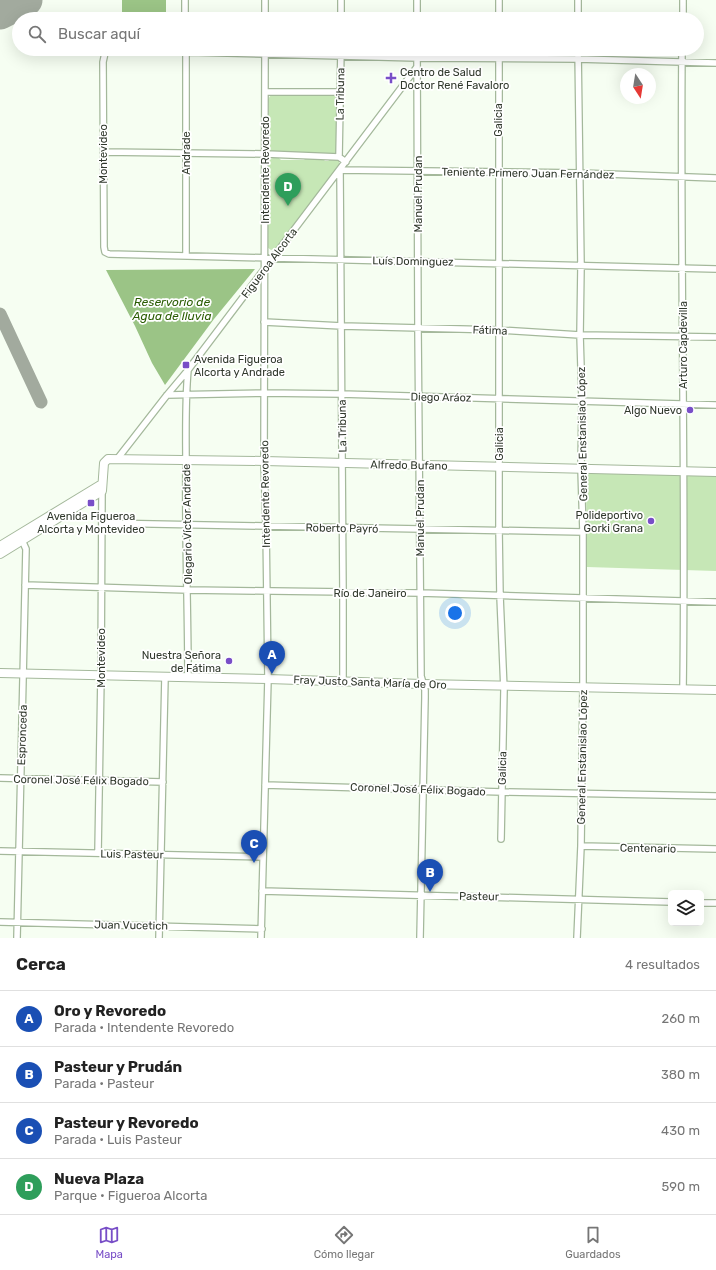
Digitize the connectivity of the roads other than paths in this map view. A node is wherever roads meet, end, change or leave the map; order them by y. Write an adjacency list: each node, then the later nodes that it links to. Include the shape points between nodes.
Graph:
1 (185, 0): 8 (street)
2 (265, 0): 9 (street)
3 (341, 0): 10 (street)
4 (417, 0): 11 (street)
5 (499, 0): 12 (street)
6 (578, 0): 13 (street)
7 (683, 0): 14 (street)
8 (185, 12)
9 (265, 12)
10 (341, 12)
11 (417, 12)
12 (499, 12)
13 (578, 12)
14 (683, 12)
15 (104, 56): 30 (street, Montevideo)
16 (186, 56): 31 (street, Andrade)
17 (265, 56): 28 (street, Intendente Revoredo)
18 (341, 56): 29 (street, La Tribuna)
19 (392, 56): 22 (street)
20 (499, 56): 24 (street, Galicia)
21 (682, 56): 25 (street, Arturo Capdevilla)
22 (417, 58): 24 (street); 27 (street, Manuel Prudan)
23 (578, 59): 24 (street); 25 (street); 38 (street, General Enstanislao López)
24 (499, 60): 37 (street, Galicia)
25 (682, 62): 26 (street); 39 (street, Arturo Capdevilla)
26 (716, 63)
27 (417, 66): 34 (street, Figueroa Alcorta); 36 (street, Manuel Prudan)
28 (265, 92): 29 (street); 32 (street, Intendente Revoredo)
29 (340, 92): 33 (street, La Tribuna)
30 (103, 152): 31 (street); 41 (street, Montevideo, via 104,247 105,252)
31 (187, 153): 32 (street); 42 (street, Andrade)
32 (266, 154): 33 (street); 43 (street, Intendente Revoredo)
33 (339, 157): 34 (street)
34 (346, 162): 35 (street, Figueroa Alcorta)
35 (340, 170): 36 (street, Teniente Primero Juan Fernández); 44 (street, Figueroa Alcorta); 45 (street, La Tribuna)
36 (417, 171): 37 (street, Teniente Primero Juan Fernández); 46 (street, Manuel Prudan)
37 (498, 173): 38 (street, Teniente Primero Juan Fernández); 47 (street, Galicia)
38 (580, 173): 39 (street, Teniente Primero Juan Fernández); 48 (street, General Enstanislao López)
39 (682, 177): 40 (street, Teniente Primero Juan Fernández); 49 (street, Arturo Capdevilla)
40 (716, 178)
41 (109, 254): 42 (street, Luís Dominguez)
42 (186, 256): 43 (street, Luís Dominguez)
43 (265, 258): 44 (street, Luís Dominguez); 50 (street, Intendente Revoredo)
44 (272, 258): 45 (street, Luís Dominguez); 50 (street, Figueroa Alcorta)
45 (341, 259): 46 (street, Luís Dominguez); 53 (street, La Tribuna)
46 (418, 261): 47 (street, Luís Dominguez); 54 (street, Manuel Prudan)
47 (499, 263): 48 (street, Luís Dominguez); 55 (street, Galicia)
48 (581, 266): 49 (street, Luís Dominguez); 56 (street, General Enstanislao López)
49 (683, 268): 51 (street, Luís Dominguez); 57 (street, Arturo Capdevilla)
50 (265, 269): 52 (street, Intendente Revoredo); 59 (street, Figueroa Alcorta)
51 (716, 269)
52 (264, 322): 53 (street, Fátima); 60 (street, Intendente Revoredo)
53 (342, 326): 54 (street, Fátima); 62 (street, La Tribuna)
54 (418, 328): 55 (street, Fátima); 64 (street, Manuel Prudan)
55 (500, 330): 56 (street, Fátima); 65 (street, Galicia)
56 (580, 335): 57 (street, Fátima); 66 (street, General Enstanislao López)
57 (683, 336): 58 (street, Fátima); 67 (street, Arturo Capdevilla)
58 (716, 337)
59 (188, 370): 61 (street, Olegario Víctor Andrade); 63 (street, Figueroa Alcorta)
60 (265, 393): 61 (street, Diego Aráoz); 62 (street, Diego Aráoz); 71 (street, Intendente Revoredo)
61 (186, 394): 63 (street, Diego Aráoz); 70 (street, Olegario Víctor Andrade)
62 (341, 394): 64 (street, Diego Aráoz); 73 (street, La Tribuna)
63 (167, 395): 69 (street, Figueroa Alcorta)
64 (419, 397): 65 (street, Diego Aráoz); 74 (street, Manuel Prudan)
65 (499, 398): 66 (street, Diego Aráoz); 75 (street, Galicia)
66 (582, 400): 67 (street, Diego Aráoz); 76 (street, General Enstanislao López)
67 (682, 404): 68 (street, Diego Aráoz); 77 (street, Arturo Capdevilla)
68 (716, 405)
69 (118, 458): 70 (street, Alfredo Bufano); 72 (street, Alfredo Bufano, via 108,459)
70 (186, 460): 71 (street, Alfredo Bufano); 81 (street, Olegario Víctor Andrade)
71 (264, 461): 73 (street, Alfredo Bufano); 82 (street, Intendente Revoredo)
72 (104, 463): 79 (street, Montevideo)
73 (342, 464): 74 (street, Alfredo Bufano); 83 (street, La Tribuna)
74 (419, 465): 75 (street, Alfredo Bufano); 84 (street, Manuel Prudan)
75 (499, 467): 76 (street, Alfredo Bufano); 85 (street, Galicia)
76 (581, 469): 77 (street, Alfredo Bufano); 86 (street, General Enstanislao López)
77 (684, 471): 78 (street, Alfredo Bufano); 98 (street, Arturo Capdevilla)
78 (716, 472)
79 (102, 487): 80 (street, Montevideo); 87 (street)
80 (102, 523): 81 (street, Roberto Payró); 91 (street, Montevideo)
81 (185, 525): 82 (street, Roberto Payró); 92 (street, Olegario Víctor Andrade)
82 (266, 526): 83 (street, Roberto Payró); 93 (street, Intendente Revoredo)
83 (343, 528): 84 (street, Roberto Payró); 94 (street, La Tribuna)
84 (420, 529): 85 (street, Roberto Payró); 95 (street, Manuel Prudan)
85 (500, 530): 86 (street, Roberto Payró); 96 (street, Galicia)
86 (583, 532): 97 (street, General Enstanislao López)
87 (20, 537): 88 (street); 89 (street); 90 (street, Espronceda, via 26,550)
88 (0, 546)
89 (0, 554)
90 (25, 585): 91 (street, Río de Janeiro); 101 (street, Espronceda)
91 (101, 587): 92 (street, Río de Janeiro); 102 (street, Montevideo)
92 (188, 590): 93 (street, Río de Janeiro); 104 (street, Olegario Víctor Andrade)
93 (266, 592): 94 (street, Río de Janeiro); 105 (street, Intendente Revoredo)
94 (344, 593): 95 (street, Río de Janeiro); 106 (street, La Tribuna)
95 (420, 593): 96 (street, Río de Janeiro); 107 (street, Manuel Prudan)
96 (500, 596): 97 (street, Río de Janeiro); 108 (street, Galicia)
97 (582, 598): 98 (street, Río de Janeiro); 109 (street, General Enstanislao López)
98 (684, 600): 99 (street, Río de Janeiro); 110 (street, Arturo Capdevilla)
99 (716, 602)
100 (0, 673): 101 (street, Fray Justo Santa María de Oro)
101 (24, 674): 102 (street, Fray Justo Santa María de Oro); 113 (street, Espronceda)
102 (101, 676): 103 (street, Fray Justo Santa María de Oro); 114 (street, Montevideo)
103 (165, 677): 104 (street, Fray Justo Santa María de Oro); 115 (street)
104 (188, 678): 105 (street, Fray Justo Santa María de Oro)
105 (268, 679): 106 (street, Fray Justo Santa María de Oro); 116 (street, Intendente Revoredo)
106 (343, 681): 107 (street, Fray Justo Santa María de Oro)
107 (422, 684): 108 (street, Fray Justo Santa María de Oro); 117 (street, Manuel Prudan, via 425,690)
108 (503, 685): 109 (street, Fray Justo Santa María de Oro); 118 (street, Galicia)
109 (583, 686): 110 (street, Fray Justo Santa María de Oro); 119 (street, General Enstanislao López)
110 (683, 689): 111 (street, Fray Justo Santa María de Oro)
111 (716, 690)
112 (0, 778): 113 (street, Coronel José Félix Bogado)
113 (21, 779): 114 (street, Coronel José Félix Bogado); 125 (street, Espronceda)
114 (99, 781): 115 (street, Coronel José Félix Bogado); 126 (street, Montevideo)
115 (163, 782): 127 (street)
116 (265, 785): 117 (street, Coronel José Félix Bogado); 128 (street, Intendente Revoredo)
117 (424, 790): 118 (street, Coronel José Félix Bogado); 130 (street, Manuel Prudan)
118 (502, 792): 119 (street, Coronel José Félix Bogado); 121 (street, Galicia)
119 (581, 793): 120 (street, Coronel José Félix Bogado); 122 (street, General Enstanislao López)
120 (716, 796)
121 (501, 839)
122 (581, 846): 123 (street, Centenario); 131 (street, General Enstanislao López)
123 (716, 849)
124 (0, 851): 125 (street, Luis Pasteur)
125 (20, 851): 126 (street, Luis Pasteur); 136 (street, Espronceda)
126 (98, 853): 127 (street, Luis Pasteur)
127 (161, 854): 128 (street, Luis Pasteur); 137 (street)
128 (263, 857): 129 (street, Intendente Revoredo)
129 (262, 891): 130 (street, Pasteur); 138 (street, Intendente Revoredo)
130 (421, 895): 131 (street, Pasteur); 142 (street, Manuel Prudan)
131 (578, 899): 132 (street, Pasteur); 143 (street, General Enstanislao López)
132 (668, 902)
133 (704, 903): 134 (street)
134 (716, 903)
135 (0, 922): 136 (street, Juan Vucetich)
136 (18, 922): 137 (street, Juan Vucetich); 139 (street, Espronceda)
137 (160, 926): 138 (street, Juan Vucetich); 140 (street)
138 (262, 929): 141 (street, Intendente Revoredo)
139 (17, 938)
140 (160, 938)
141 (261, 938)
142 (420, 938)
143 (578, 938)

